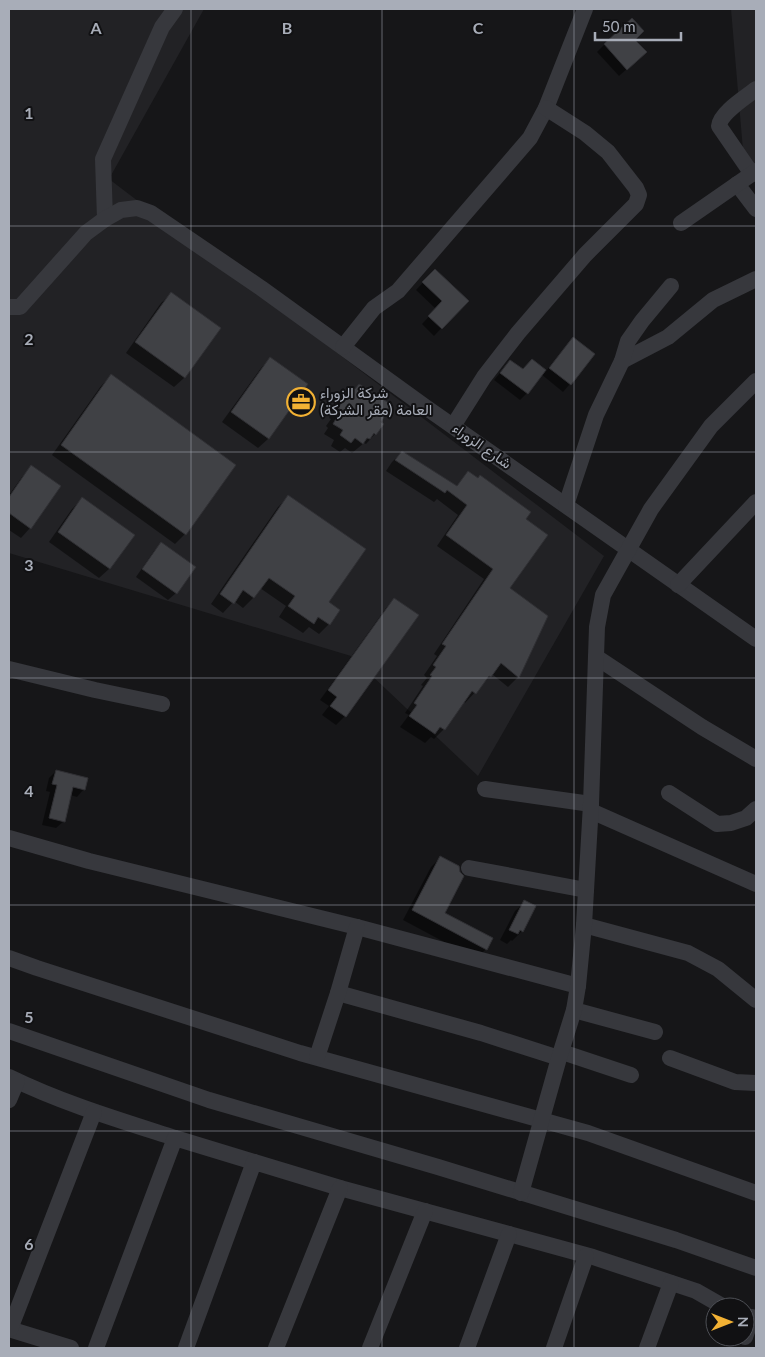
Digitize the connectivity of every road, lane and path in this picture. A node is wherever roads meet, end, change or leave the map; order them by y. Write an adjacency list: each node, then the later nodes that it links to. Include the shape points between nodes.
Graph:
1 (175, 9): 8 (street, via 162,27 103,160)
2 (584, 9): 4 (street)
3 (756, 89): 5 (street, via 719,121 719,126)
4 (546, 108): 14 (street, via 516,156 398,291 374,308); 17 (street, via 608,152 639,196 636,204 585,255 518,333 484,377)
5 (754, 172): 6 (street)
6 (737, 184): 7 (street); 9 (street)
7 (756, 210)
8 (105, 219): 12 (street, شارع الزوراء, via 86,233); 14 (street, شارع الزوراء, via 121,210 137,208 151,213)
9 (682, 223)
10 (756, 279): 15 (street, via 713,300 668,337)
11 (671, 286): 15 (street, via 628,341)
12 (14, 307): 13 (street, شارع الزوراء)
13 (9, 321)
14 (343, 347): 17 (street, شارع الزوراء)
15 (622, 361): 19 (street, via 596,415)
16 (756, 381): 20 (street, via 711,426 651,509)
17 (453, 426): 19 (street, شارع الزوراء)
18 (756, 502): 21 (street)
19 (566, 505): 20 (street, شارع الزوراء)
20 (628, 550): 21 (street, شارع الزوراء); 23 (street, via 603,595)
21 (678, 585): 22 (street, شارع الزوراء)
22 (756, 639)
23 (596, 658): 26 (street); 29 (street)
24 (9, 669): 25 (street)
25 (162, 704)
26 (756, 759)
27 (485, 789): 29 (street)
28 (668, 793): 30 (street, via 717,824 746,818)
29 (591, 807): 33 (street); 34 (street)
30 (756, 809)
31 (9, 838): 36 (street)
32 (469, 868): 34 (street)
33 (756, 884)
34 (586, 890): 35 (street)
35 (584, 924): 38 (street); 40 (street, via 688,953 718,970)
36 (357, 927): 38 (street); 39 (street)
37 (9, 958): 45 (street)
38 (578, 986): 41 (street)
39 (338, 993): 44 (street); 45 (street)
40 (756, 1000)
41 (574, 1010): 43 (street); 44 (street)
42 (9, 1031): 56 (street, via 209,1100)
43 (655, 1032)
44 (560, 1055): 47 (street); 52 (street)
45 (317, 1057): 52 (street)
46 (670, 1058): 49 (street, via 735,1082)
47 (631, 1075)
48 (13, 1079): 50 (street); 51 (street)
49 (756, 1083)
50 (9, 1100)
51 (94, 1112): 53 (street); 64 (street)
52 (541, 1120): 56 (street); 57 (street, via 588,1133)
53 (175, 1138): 54 (street); 66 (street)
54 (254, 1162): 55 (street); 67 (street)
55 (340, 1188): 58 (street); 68 (street)
56 (521, 1192): 61 (street)
57 (756, 1193)
58 (425, 1211): 59 (street); 69 (street)
59 (509, 1234): 60 (street); 70 (street)
60 (586, 1256): 62 (street); 71 (street)
61 (756, 1268)
62 (671, 1283): 63 (street); 72 (street)
63 (706, 1297)
64 (9, 1329): 65 (street)
65 (71, 1348)
66 (96, 1348)
67 (186, 1348)
68 (276, 1348)
69 (370, 1348)
70 (466, 1348)
71 (554, 1348)
72 (647, 1348)

